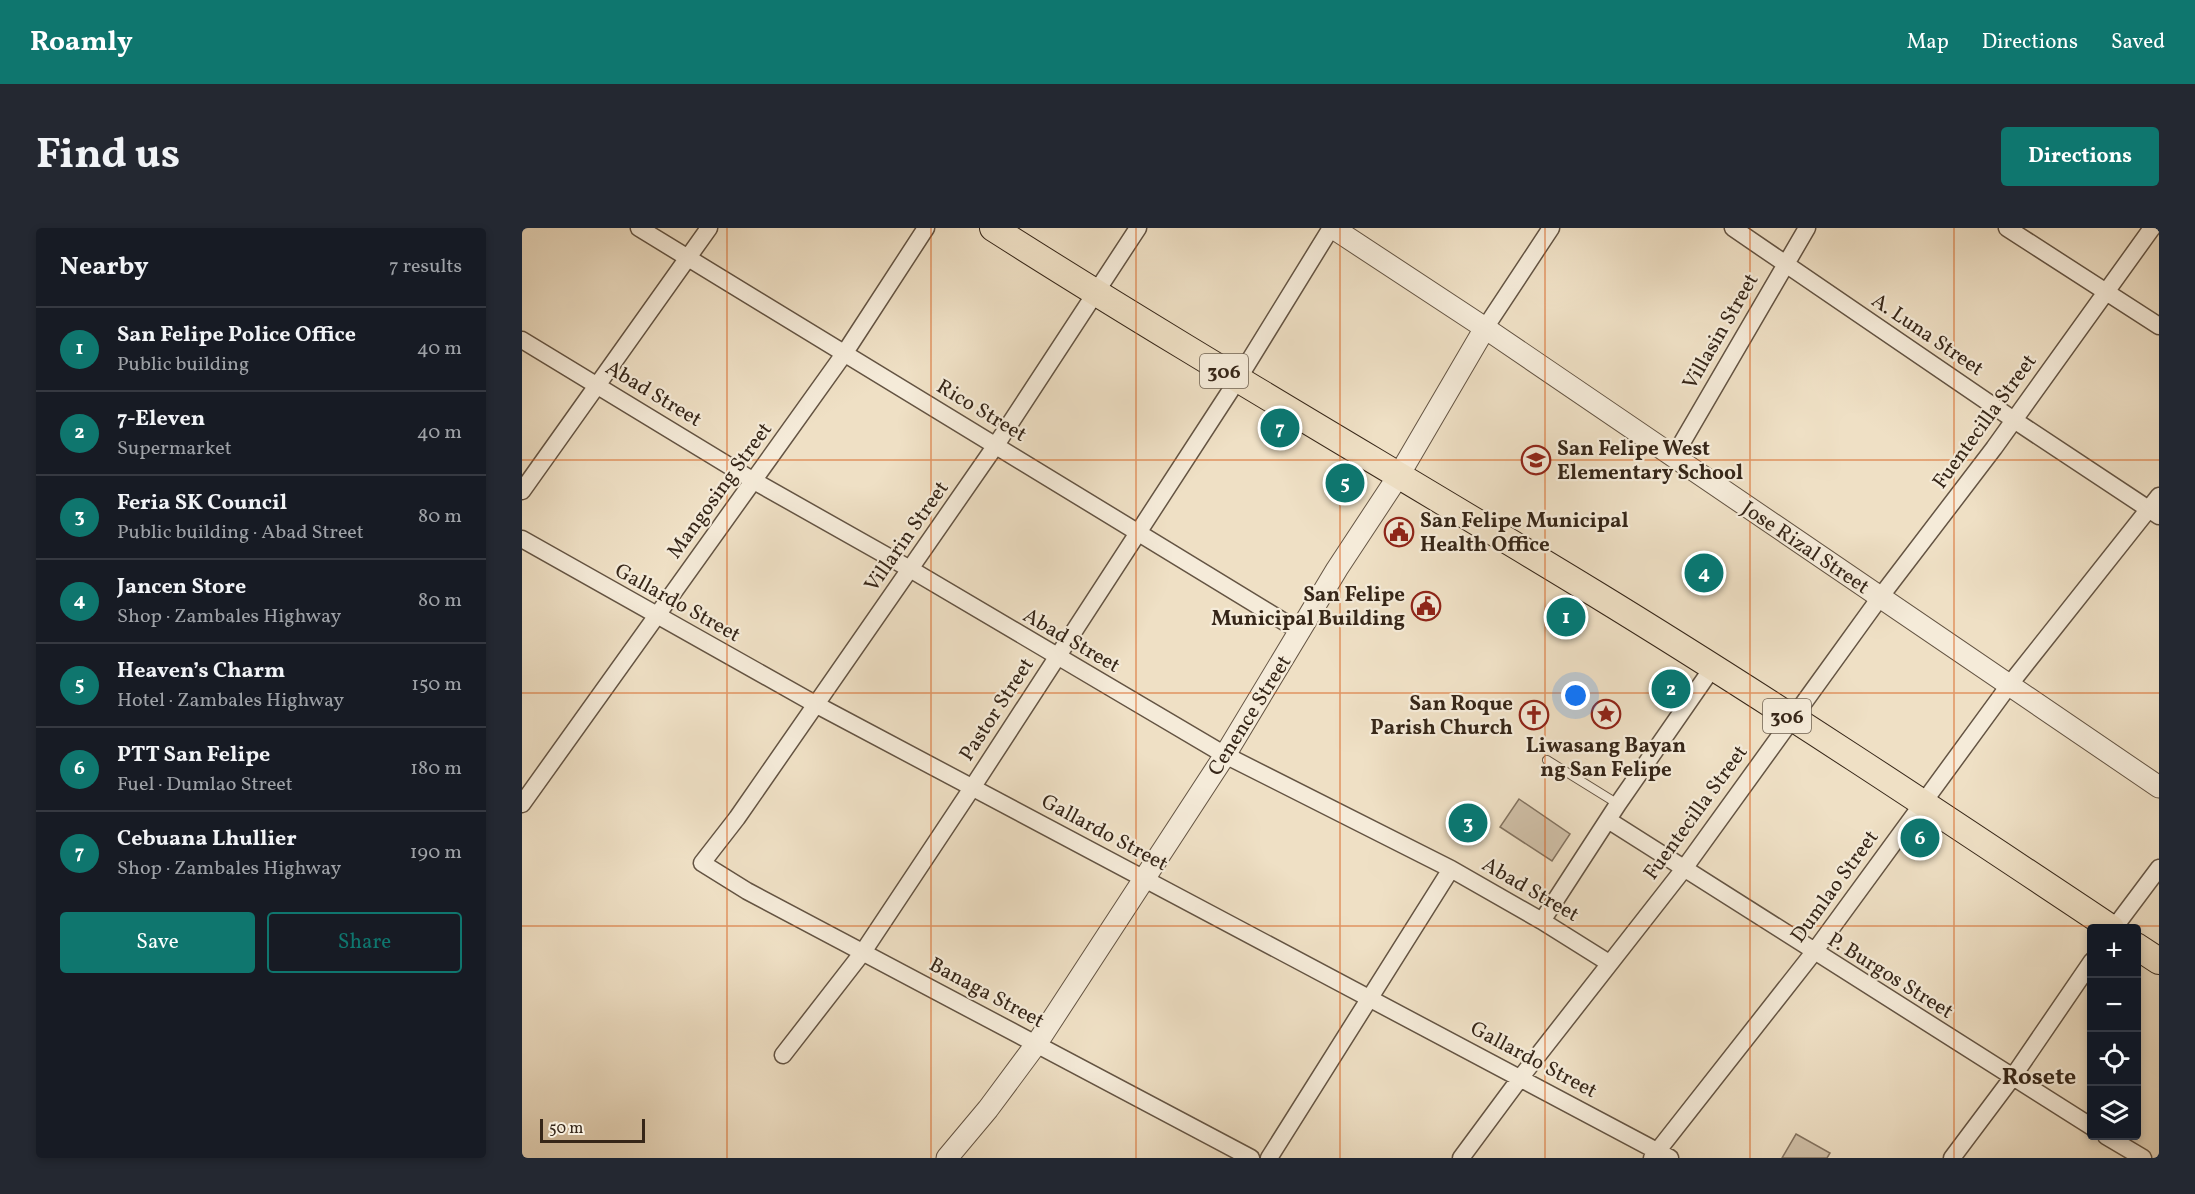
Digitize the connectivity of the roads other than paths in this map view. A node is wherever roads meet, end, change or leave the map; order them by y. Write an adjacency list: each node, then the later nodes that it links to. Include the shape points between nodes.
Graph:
1 (639, 228): 12 (street, Rico Street)
2 (709, 228): 12 (street)
3 (926, 228): 19 (street, Mangosing Street)
4 (993, 228): 15 (main road, 306)
5 (1138, 228): 15 (street, Villarin Street)
6 (1332, 228): 17 (street, Jose Rizal Street); 20 (street, Pastor Street)
7 (1551, 228): 17 (street, Cenence Street)
8 (1733, 228): 13 (street, A. Luna Street)
9 (1807, 228): 13 (street, Villasin Street)
10 (2007, 228): 14 (street)
11 (2152, 228): 14 (street, Fuentecilla Street)
12 (688, 258): 19 (street, Rico Street); 21 (street)
13 (1786, 264): 22 (street, A. Luna Street); 24 (street, Villasin Street)
14 (2106, 291): 16 (street); 22 (street, Fuentecilla Street)
15 (1095, 292): 20 (main road, 306); 23 (street, Villarin Street)
16 (2159, 326)
17 (1485, 328): 24 (street, Jose Rizal Street); 25 (street, Cenence Street)
18 (522, 340): 21 (street, Abad Street)
19 (844, 354): 23 (street, Rico Street); 26 (street, Mangosing Street)
20 (1238, 379): 25 (main road, 306); 29 (street, Pastor Street)
21 (598, 385): 26 (street, Abad Street); 27 (street)
22 (2014, 420): 28 (street, A. Luna Street); 32 (street, Fuentecilla Street)
23 (996, 445): 29 (street, Rico Street); 31 (street, Villarin Street)
24 (1673, 458): 32 (street, Jose Rizal Street)
25 (1399, 475): 34 (street, Cenence Street); 36 (main road, 306)
26 (754, 481): 31 (street, Abad Street); 33 (street, Mangosing Street)
27 (522, 491)
28 (2156, 507): 37 (street, Dumlao Street)
29 (1137, 533): 34 (street, Rico Street); 35 (street, Pastor Street)
30 (522, 539): 33 (street, Gallardo Street)
31 (910, 569): 35 (street, Abad Street); 38 (street, Villarin Street)
32 (1881, 596): 37 (street, Jose Rizal Street); 39 (street, Fuentecilla Street)
33 (657, 616): 38 (street, Gallardo Street); 45 (street, Mangosing Street)
34 (1301, 632): 40 (street, Cenence Street)
35 (1056, 657): 40 (street, Abad Street); 43 (street, Pastor Street)
36 (1713, 667): 39 (main road, 306); 46 (street)
37 (2010, 684): 42 (street, Jose Rizal Street); 44 (street, Dumlao Street)
38 (815, 705): 43 (street, Gallardo Street); 48 (street, Villarin Street)
39 (1791, 718): 44 (main road, 306); 51 (street, Fuentecilla Street)
40 (1225, 755): 50 (street, Abad Street); 52 (street, Cenence Street)
41 (1547, 760): 46 (lane)
42 (2159, 787)
43 (972, 788): 52 (street, Gallardo Street); 57 (street, Pastor Street)
44 (1923, 802): 54 (main road, 306); 58 (street, Dumlao Street)
45 (522, 804)
46 (1618, 804): 47 (street)
47 (1608, 820): 51 (street, P. Burgos Street); 53 (street)
48 (702, 863): 57 (street, Banaga Street)
49 (2159, 868): 55 (street)
50 (1450, 869): 53 (street, Abad Street); 62 (street)
51 (1683, 870): 58 (street, P. Burgos Street); 60 (street, Fuentecilla Street)
52 (1144, 879): 62 (street, Gallardo Street); 63 (street, Cenence Street)
53 (1542, 921): 60 (street, Abad Street)
54 (2106, 924)
55 (2115, 924)
56 (2141, 949): 59 (main road)
57 (863, 952): 63 (street, Banaga Street); 64 (street, Pastor Street)
58 (1814, 952): 66 (street, P. Burgos Street); 69 (street, Dumlao Street)
59 (2159, 961)
60 (1609, 963): 65 (street, Fuentecilla Street)
61 (2087, 967): 66 (street)
62 (1369, 998): 65 (street, Gallardo Street); 72 (street)
63 (1037, 1044): 70 (street, Cenence Street); 71 (street, Banaga Street)
64 (783, 1055)
65 (1521, 1077): 69 (street, Gallardo Street); 73 (street, Fuentecilla Street)
66 (2012, 1078): 67 (street, P. Burgos Street); 74 (street)
67 (2087, 1125)
68 (2113, 1140): 75 (street)
69 (1660, 1156)
70 (947, 1158)
71 (1251, 1158)
72 (1269, 1158)
73 (1461, 1158)
74 (1952, 1158)
75 (2143, 1158)

